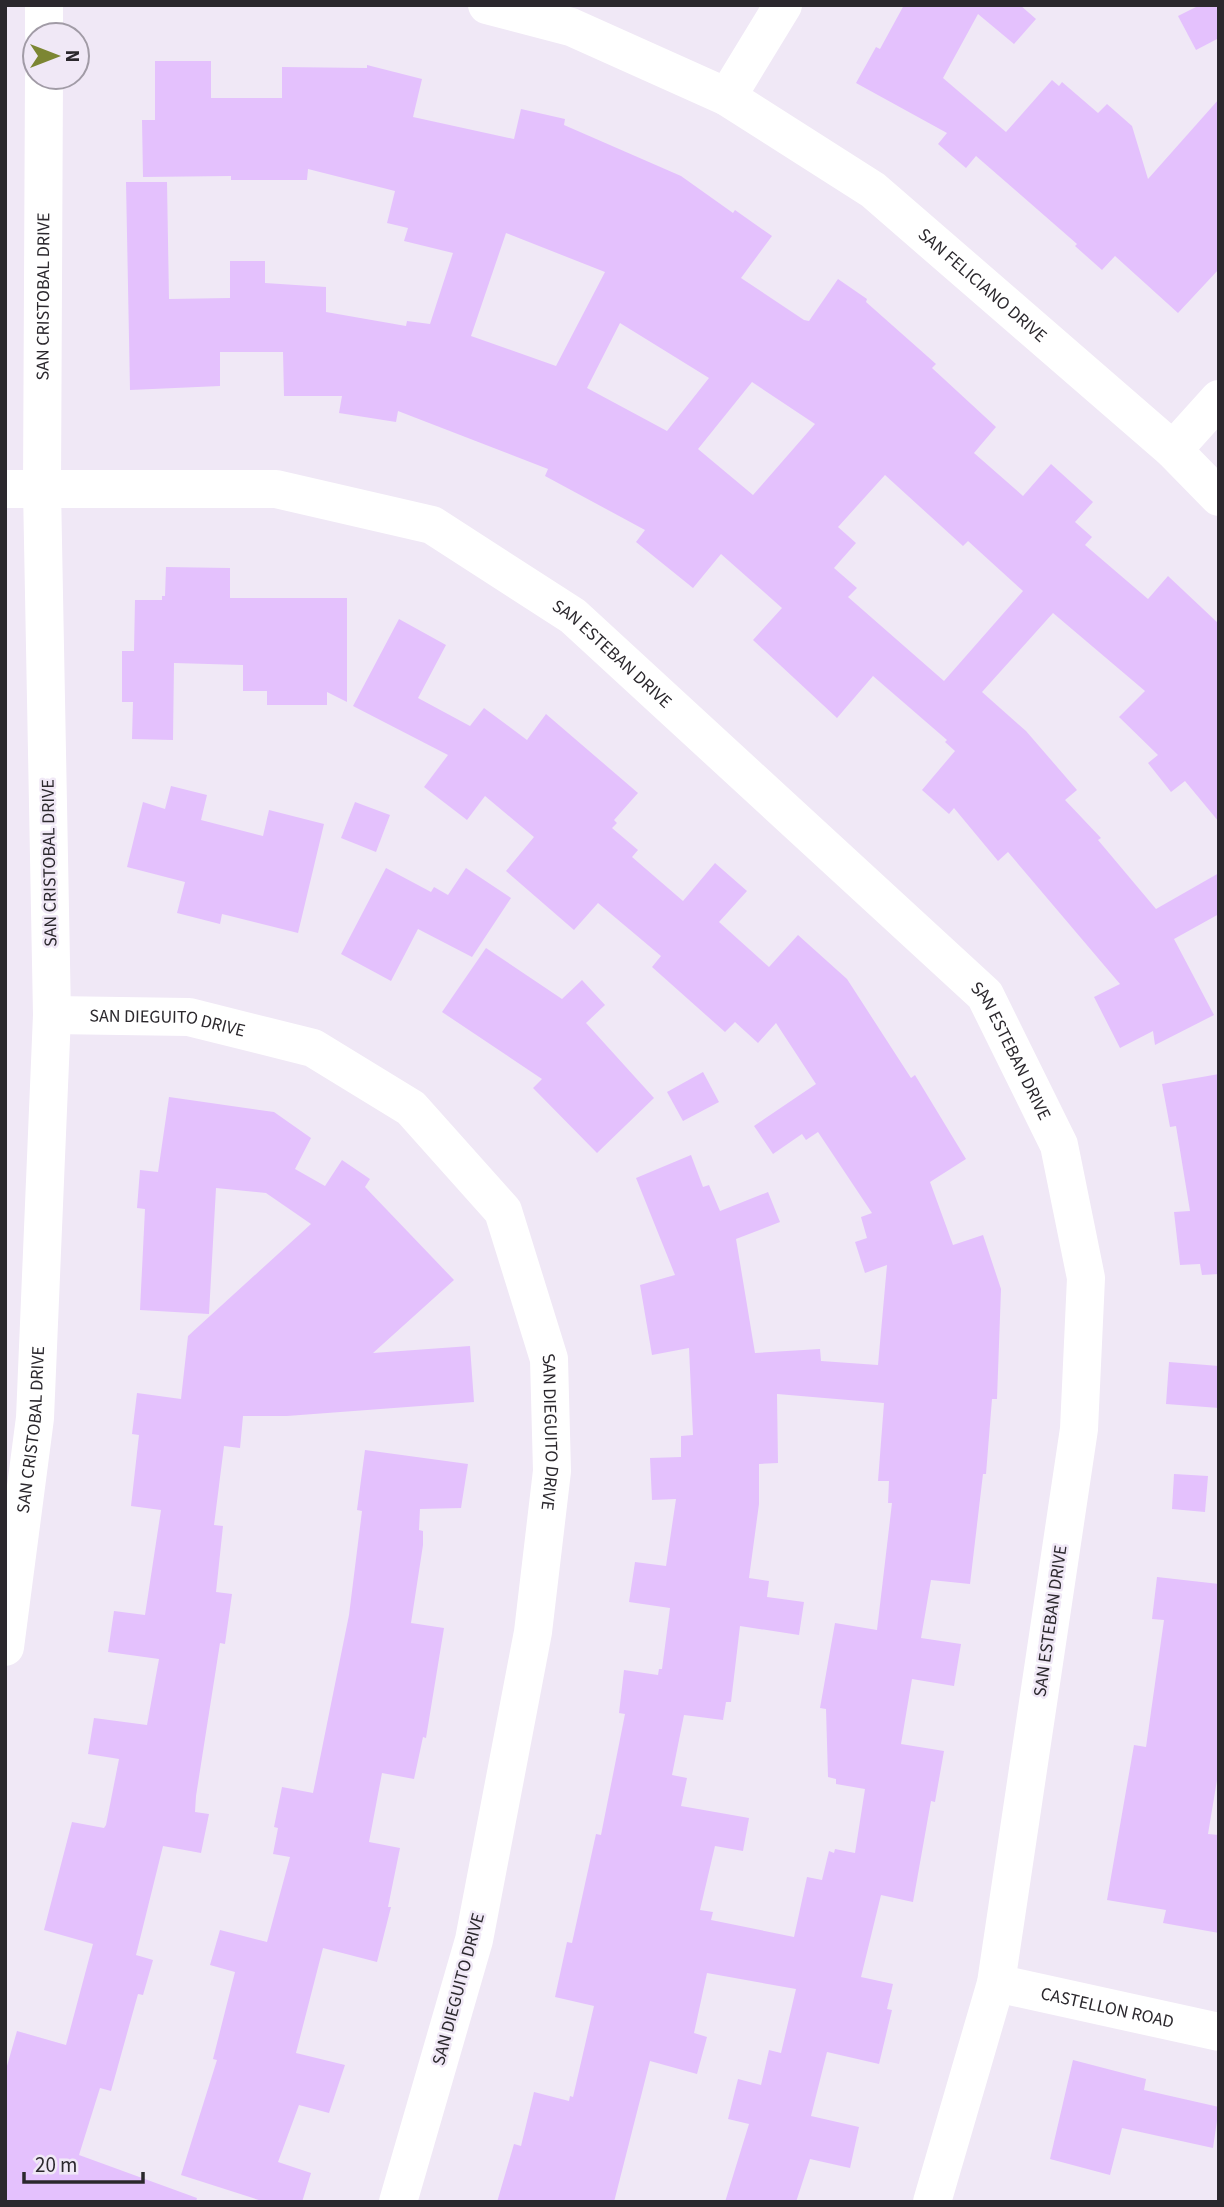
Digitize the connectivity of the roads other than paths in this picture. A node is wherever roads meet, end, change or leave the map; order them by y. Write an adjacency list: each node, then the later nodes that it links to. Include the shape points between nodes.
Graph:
1 (487, 5): 4 (street, SAN FELICIANO DRIVE, via 570,27)
2 (783, 5): 4 (street)
3 (43, 91): 7 (street, SAN CRISTOBAL DRIVE)
4 (727, 97): 6 (street, SAN FELICIANO DRIVE, via 873,190)
5 (1219, 399): 6 (street)
6 (1173, 450): 8 (street, SAN FELICIANO DRIVE)
7 (24, 489): 9 (street, SAN CRISTOBAL DRIVE); 11 (street, SAN ESTEBAN DRIVE, via 276,489 432,526 573,616 985,995 1059,1145 1086,1278 1079,1429)
8 (1219, 497)
9 (52, 1015): 10 (street, SAN CRISTOBAL DRIVE, via 35,1418); 13 (street, SAN DIEGUITO DRIVE, via 189,1017 313,1048 411,1108 503,1211 549,1359 552,1471 533,1632 474,1940)
10 (5, 1647)
11 (996, 1983): 12 (street, CASTELLON ROAD); 14 (street, SAN ESTEBAN DRIVE)
12 (1219, 2032)
13 (398, 2202)
14 (932, 2202)

